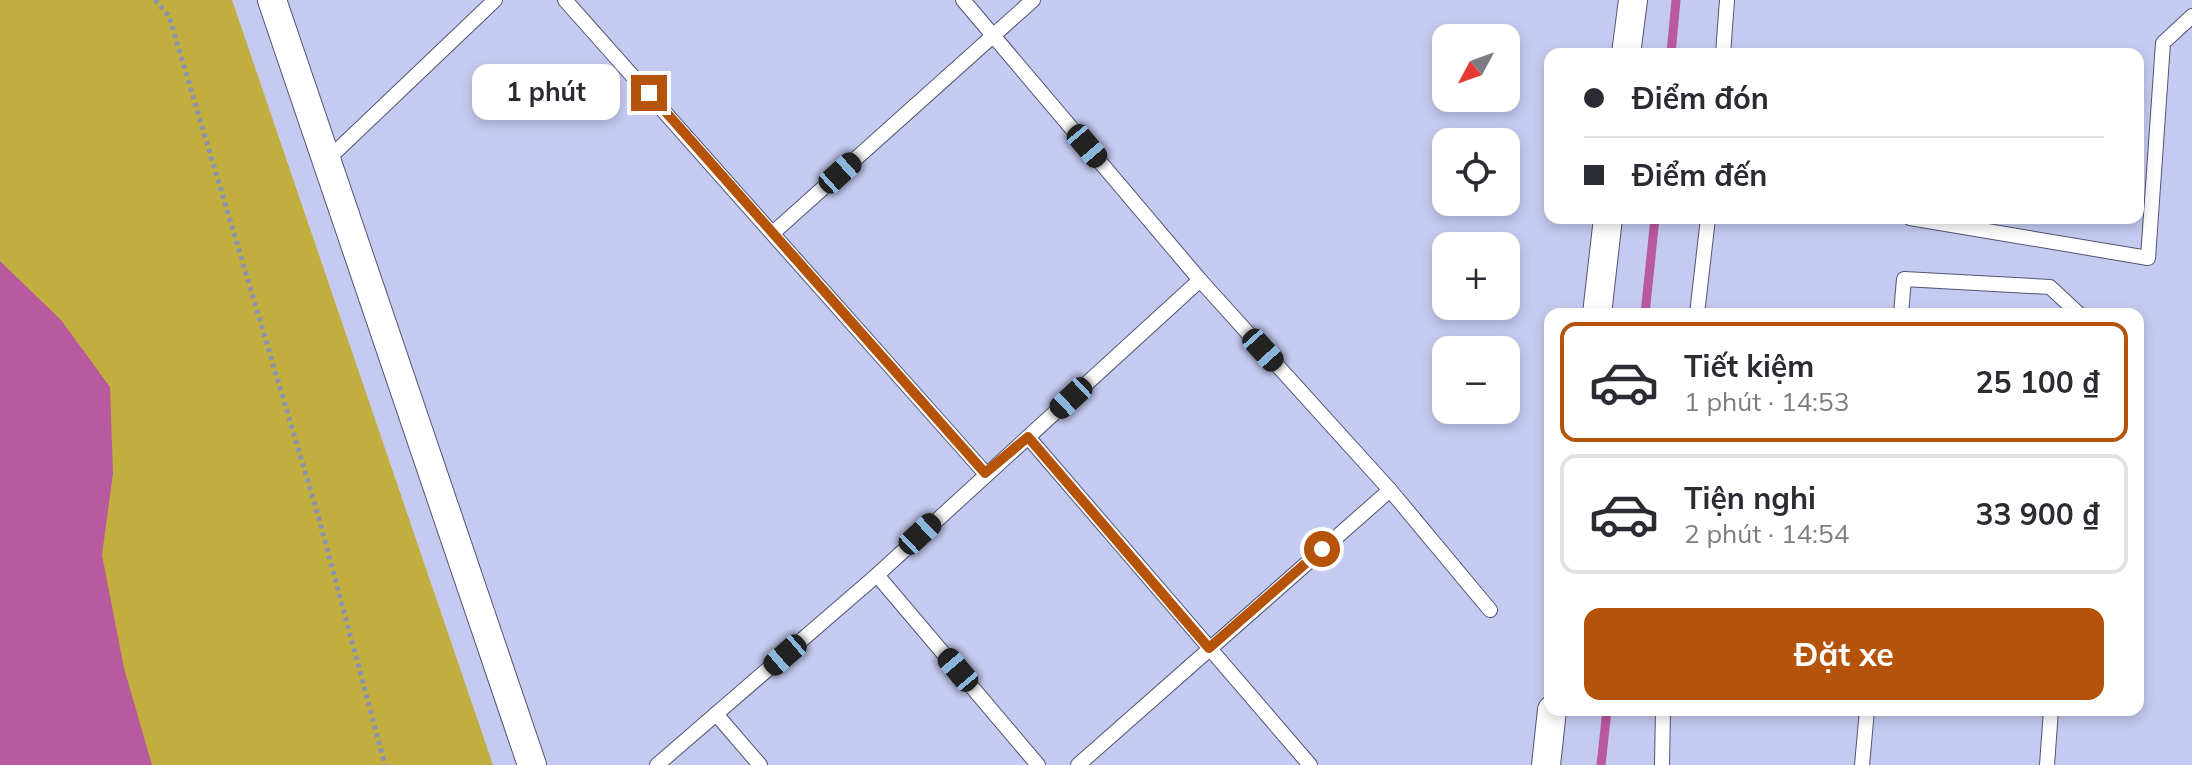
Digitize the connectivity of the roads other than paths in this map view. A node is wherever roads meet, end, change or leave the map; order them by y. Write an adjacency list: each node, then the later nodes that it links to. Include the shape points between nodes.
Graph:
1 (272, 0): 12 (street)
2 (495, 0): 12 (lane)
3 (565, 0): 16 (lane)
4 (963, 0): 9 (lane)
5 (1033, 0): 9 (lane)
6 (1633, 0): 10 (street)
7 (1727, 0): 11 (lane)
8 (2192, 16): 15 (lane, via 2163,43 2148,258)
9 (994, 34): 16 (lane); 17 (lane)
10 (1627, 48)
11 (1723, 48)
12 (326, 161): 33 (street)
13 (1607, 224): 18 (street)
14 (1707, 224): 19 (lane)
15 (1946, 224)
16 (774, 232): 23 (lane)
17 (1200, 280): 22 (lane); 24 (lane)
18 (1598, 308)
19 (1698, 308)
20 (1902, 308): 21 (lane, via 1904,279 2050,287)
21 (2073, 308)
22 (1028, 437): 23 (lane); 27 (lane)
23 (985, 473): 25 (lane)
24 (1390, 490): 26 (lane); 27 (lane)
25 (877, 575): 28 (lane); 36 (lane)
26 (1490, 610)
27 (1209, 648): 37 (lane); 38 (lane)
28 (716, 714): 34 (lane); 35 (lane)
29 (1551, 716): 39 (street)
30 (1663, 716): 40 (lane)
31 (1866, 716): 41 (lane)
32 (2051, 716): 42 (lane)
33 (532, 765)
34 (657, 765)
35 (760, 765)
36 (1038, 765)
37 (1078, 765)
38 (1310, 765)
39 (1546, 765)
40 (1662, 765)
41 (1862, 765)
42 (2047, 765)

